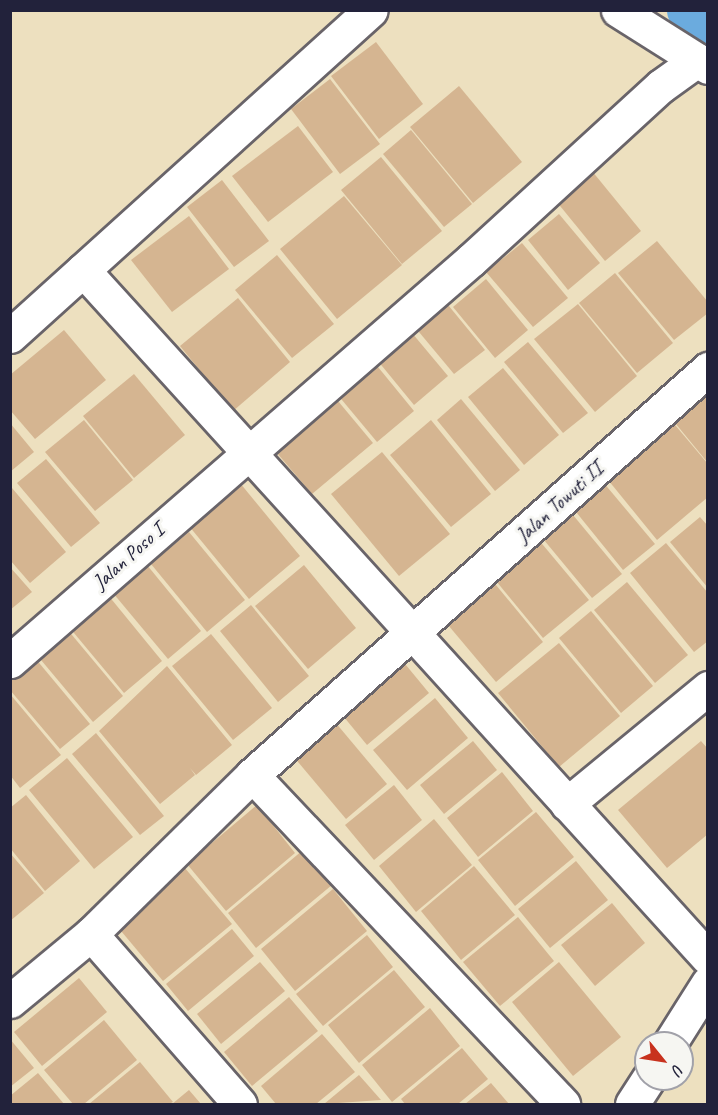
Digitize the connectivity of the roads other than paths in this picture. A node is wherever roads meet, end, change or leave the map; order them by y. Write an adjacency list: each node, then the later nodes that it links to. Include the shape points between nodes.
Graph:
1 (371, 10): 4 (street)
2 (618, 10): 3 (street)
3 (702, 64): 7 (street, Jalan Poso I)
4 (83, 270): 5 (street); 7 (street)
5 (10, 336)
6 (708, 369): 8 (street, Jalan Towuti II)
7 (246, 451): 8 (street); 9 (street, Jalan Poso I)
8 (411, 637): 11 (street, Jalan Towuti II); 12 (street)
9 (10, 661)
10 (708, 688): 12 (street)
11 (252, 775): 13 (street, Jalan Towuti II); 20 (street)
12 (567, 804): 14 (street)
13 (91, 934): 16 (street, Jalan Towuti II); 19 (street)
14 (708, 958)
15 (708, 983): 17 (street)
16 (10, 1001)
17 (678, 1031)
18 (640, 1091): 21 (street)
19 (240, 1104)
20 (563, 1104)
21 (632, 1104)

